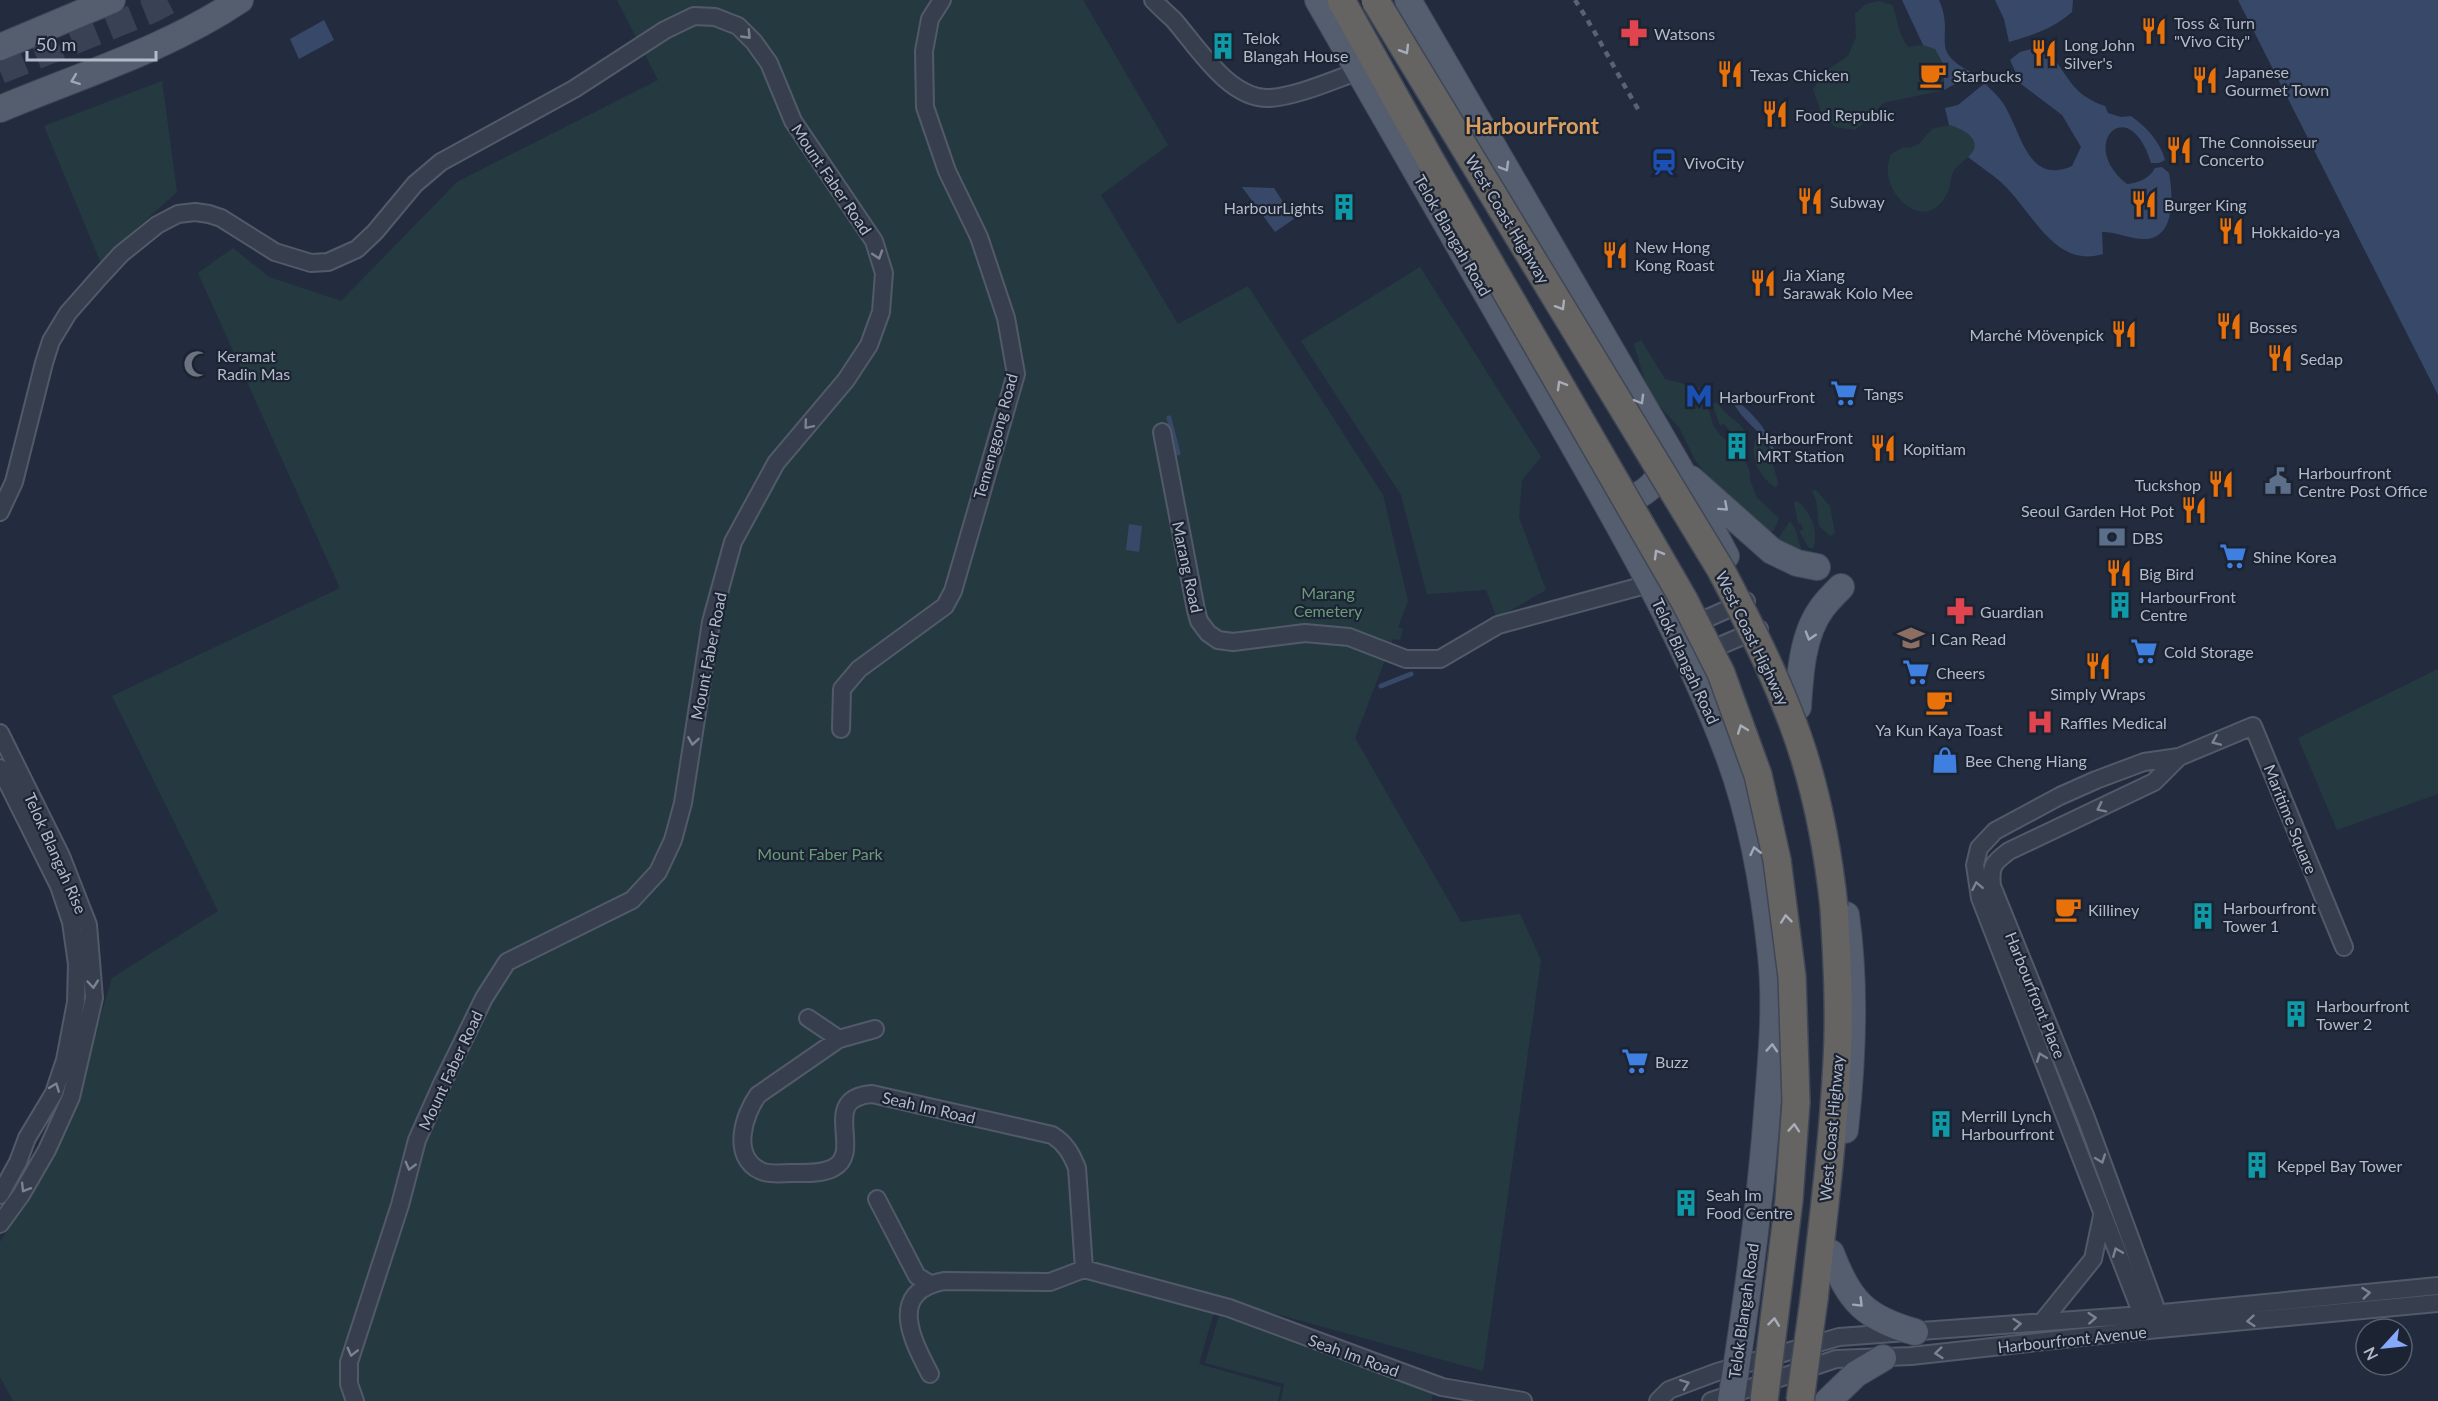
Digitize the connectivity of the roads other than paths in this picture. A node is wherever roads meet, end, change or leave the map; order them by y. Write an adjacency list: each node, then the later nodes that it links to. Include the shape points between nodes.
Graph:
1 (112, 0): 9 (main road)
2 (240, 0): 12 (main road, one-way to 12, via 118,63)
3 (942, 0): 26 (street, Temenggong Road, via 930,19 924,51 926,107 947,171 976,230 1006,318 1016,374 953,591 945,606 859,669 842,689)
4 (1153, 0): 11 (street, via 1204,59 1252,97 1280,96)
5 (1318, 0): 11 (main road, Telok Blangah Road)
6 (1341, 0): 58 (highway, one-way to 6, bridge, via 1789,1200 1796,1102 1792,977 1785,910 1758,776 1721,673 1684,600)
7 (1375, 0): 59 (highway, West Coast Highway, one-way to 59, bridge, via 1721,570 1763,651 1808,771 1832,888 1839,986 1829,1168)
8 (1407, 0): 14 (main road, one-way to 14)
9 (12, 37): 10 (main road)
10 (0, 47)
11 (1359, 71): 15 (main road, Telok Blangah Road)
12 (0, 109)
13 (1162, 432): 18 (street, Marang Road, via 1196,610 1199,621 1218,640 1233,642 1305,633 1349,637 1406,659 1440,659 1498,625)
14 (1673, 459): 15 (main road, via 1660,477 1632,496 1618,499); 17 (main road, one-way to 17, via 1772,551); 20 (main road)
15 (1596, 486): 18 (main road, Telok Blangah Road)
16 (0, 512): 55 (street, Mount Faber Road, one-way to 55, via 14,482 51,341 68,313 113,263 157,225 178,214 209,214 222,218 275,252 310,263 336,259 357,249 415,184 441,162 574,89 665,30 694,16 715,17 738,26 754,42 769,63 793,121 874,241 884,273 881,312 863,354 776,463 733,542 711,622 683,803 673,840 658,872 632,900 507,962 484,998 417,1140 349,1362 349,1384)
17 (1817, 567)
18 (1649, 584): 22 (main road, Telok Blangah Road)
19 (1841, 587): 24 (main road, one-way to 24, via 1821,609 1813,626 1803,659)
20 (1749, 600): 21 (main road); 22 (street)
21 (1762, 627): 23 (street); 24 (main road)
22 (1675, 633): 23 (main road, Telok Blangah Road)
23 (1688, 660): 51 (main road, Telok Blangah Road, one-way to 23, via 1763,1170 1774,1021 1772,958 1758,866 1738,783)
24 (1798, 707): 40 (main road, via 1815,755 1836,842 1851,961 1850,1082)
25 (2253, 726): 28 (street, Harbourfront Place, one-way to 28); 30 (street, Maritime Square)
26 (840, 729)
27 (0, 733): 35 (street, Telok Blangah Rise, one-way to 35, via 61,856 88,925 94,998 71,1097)
28 (2179, 757): 38 (street, Harbourfront Place, one-way to 28, via 1980,898 1975,865 1979,848 1987,838 2016,819 2060,796 2144,762); 47 (street, Harbourfront Place, one-way to 47, via 2154,782 2009,850 1991,870 1992,886 2086,1118)
29 (0, 768): 34 (street, Telok Blangah Rise, one-way to 29, via 54,1093 65,1059 76,1002 77,964 72,922 59,886)
30 (2344, 946)
31 (808, 1018): 33 (street)
32 (875, 1029): 33 (street, Seah Im Road)
33 (839, 1039): 41 (street, Seah Im Road, via 771,1085 749,1108 743,1149 752,1165 768,1173 809,1173 832,1168 846,1148 845,1109 850,1102 872,1094 1052,1135 1062,1141 1077,1168)
34 (27, 1138): 35 (street); 36 (street, Telok Blangah Rise)
35 (47, 1150): 39 (street, Telok Blangah Rise, one-way to 39)
36 (0, 1194)
37 (877, 1199): 42 (street, via 917,1276)
38 (2102, 1216): 46 (street, via 2093,1259); 47 (street, Harbourfront Place, one-way to 38)
39 (0, 1224)
40 (1831, 1253): 48 (main road, one-way to 48, via 1839,1276 1861,1306 1886,1323); 49 (main road)
41 (1084, 1269): 42 (street, via 1050,1282); 56 (street, Seah Im Road, via 1229,1308 1442,1387)
42 (930, 1284): 53 (street, via 913,1300 908,1315 912,1337)
43 (2438, 1286): 45 (street, Harbourfront Avenue, one-way to 43)
44 (2438, 1303): 45 (street, Harbourfront Avenue)
45 (2308, 1307): 47 (street, Harbourfront Avenue)
46 (2042, 1322): 47 (street, Harbourfront Avenue, one-way to 47); 48 (street, Harbourfront Avenue, one-way to 46)
47 (2153, 1322): 50 (street, Harbourfront Avenue, one-way to 50)
48 (1915, 1332): 49 (street, Harbourfront Avenue)
49 (1820, 1341): 51 (street); 52 (main road)
50 (1883, 1358): 52 (street, Harbourfront Avenue, via 1836,1359); 61 (main road, via 1856,1374)
51 (1736, 1367): 54 (main road, Telok Blangah Road); 57 (street, one-way to 51, via 1669,1390)
52 (1815, 1368): 54 (street, Harbourfront Avenue); 60 (main road)
53 (930, 1374)
54 (1725, 1399)
55 (355, 1401)
56 (1523, 1401)
57 (1658, 1401)
58 (1764, 1401)
59 (1800, 1401)
60 (1811, 1401)
61 (1828, 1401)

